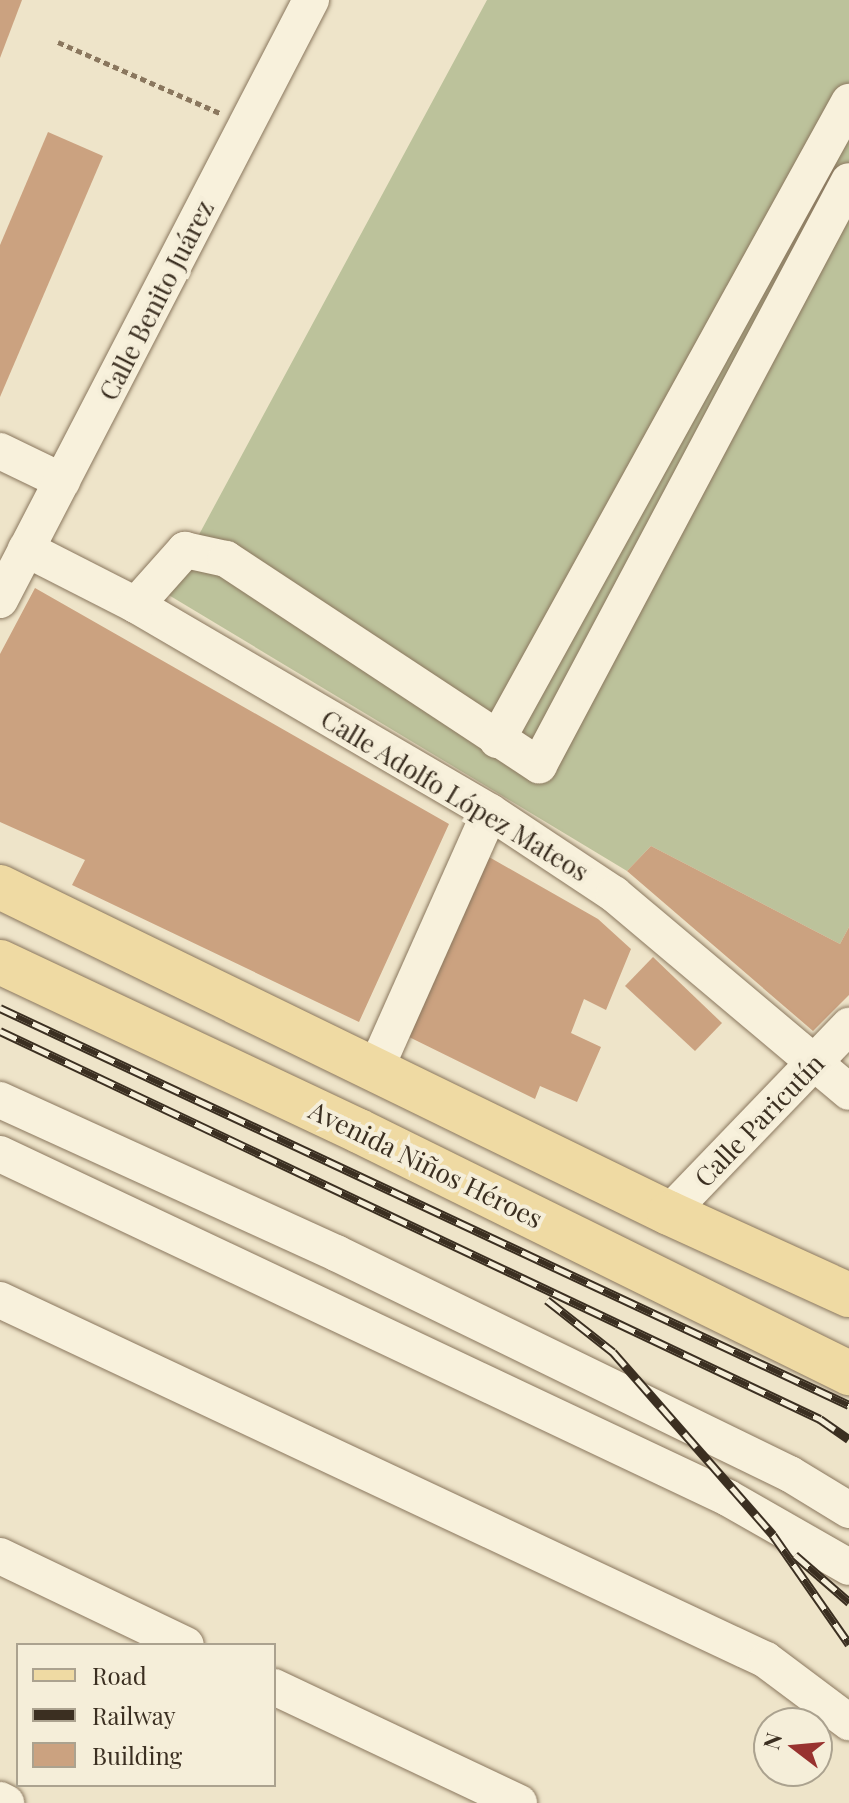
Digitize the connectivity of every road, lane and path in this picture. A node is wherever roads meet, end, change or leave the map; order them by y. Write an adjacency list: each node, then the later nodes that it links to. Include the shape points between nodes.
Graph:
1 (311, 0): 4 (street, Calle Benito Juárez)
2 (58, 42): 4 (path)
3 (849, 102): 11 (street)
4 (246, 126): 7 (street, Calle Benito Juárez)
5 (849, 181): 11 (street, via 539,765)
6 (0, 451): 7 (street)
7 (62, 481): 8 (street, Calle Benito Juárez)
8 (26, 549): 9 (street, Calle Benito Juárez); 10 (street, Calle Adolfo López Mateos)
9 (0, 600)
10 (136, 605): 11 (street, via 185,550 226,559); 12 (street, Calle Adolfo López Mateos)
11 (497, 740)
12 (490, 812): 16 (street, Calle Adolfo López Mateos, via 614,894); 17 (street)
13 (0, 887): 17 (main road)
14 (0, 962): 24 (main road, Avenida Niños Héroes, via 359,1131)
15 (849, 1026): 16 (street, Calle Paricutín)
16 (815, 1062): 18 (street, Calle Adolfo López Mateos); 21 (street, Calle Paricutín)
17 (376, 1068): 21 (main road)
18 (849, 1092)
19 (0, 1100): 25 (street, via 336,1253 790,1474)
20 (0, 1154): 27 (street, via 728,1498)
21 (669, 1213): 22 (main road)
22 (849, 1295)
23 (0, 1300): 30 (street, via 766,1660)
24 (849, 1373)
25 (849, 1510)
26 (0, 1556): 28 (street)
27 (849, 1567)
28 (182, 1643)
29 (276, 1688): 33 (street)
30 (849, 1722)
31 (0, 1800): 32 (street)
32 (6, 1803)
33 (519, 1803)

